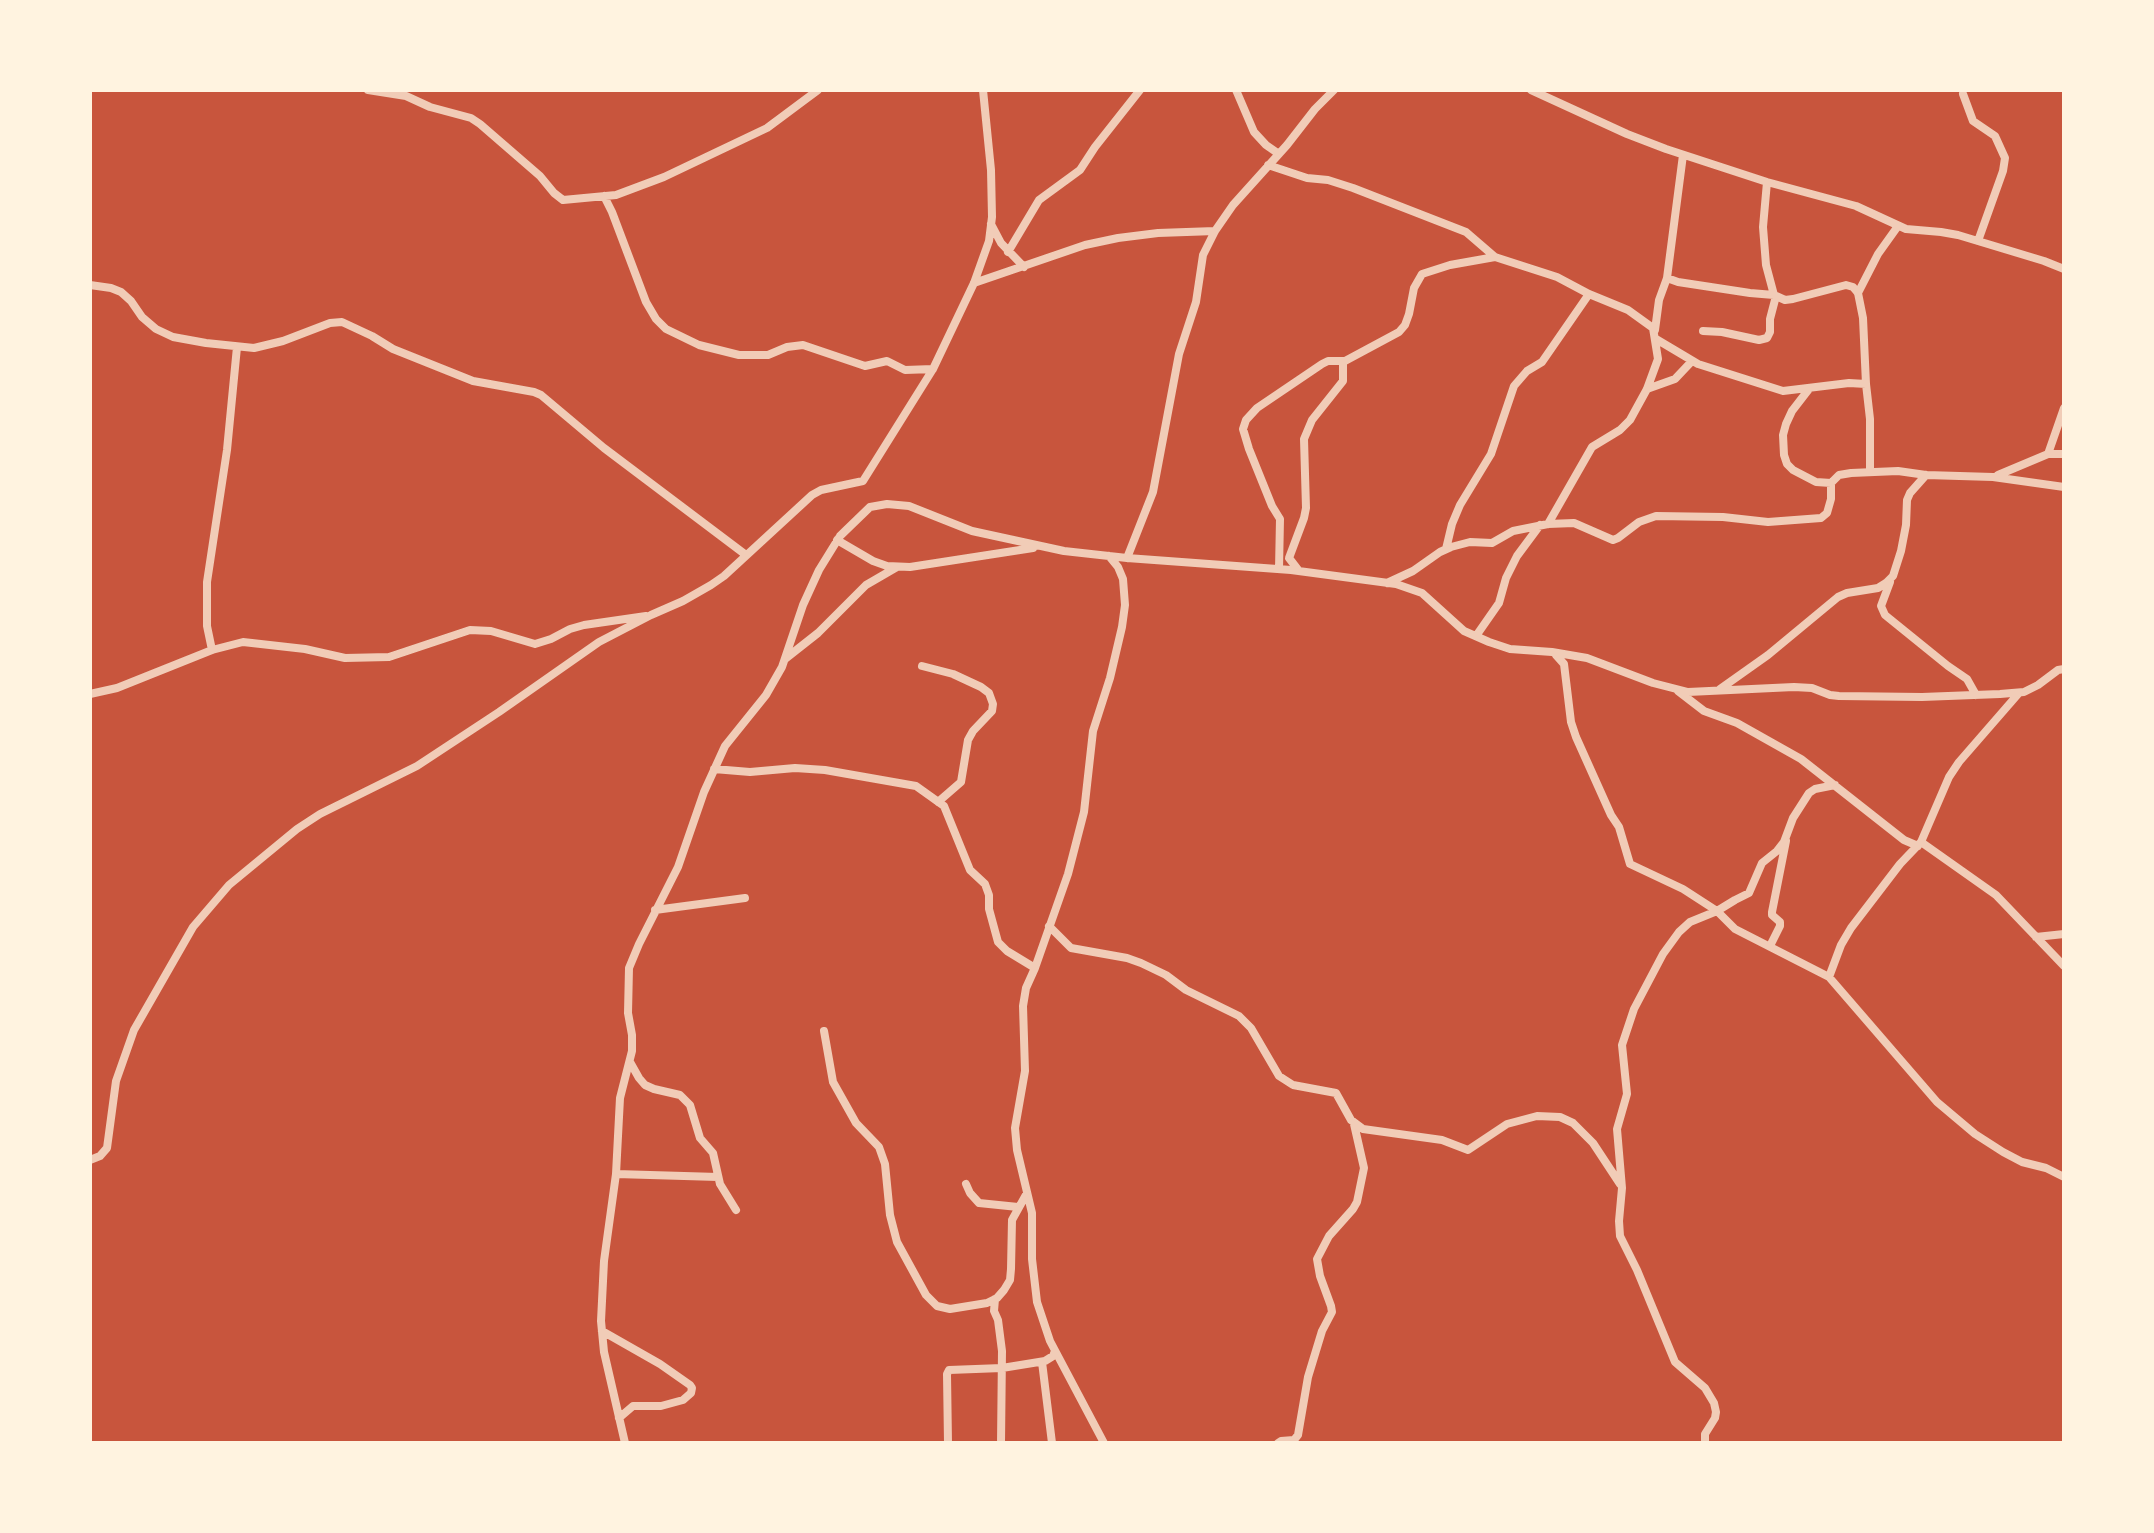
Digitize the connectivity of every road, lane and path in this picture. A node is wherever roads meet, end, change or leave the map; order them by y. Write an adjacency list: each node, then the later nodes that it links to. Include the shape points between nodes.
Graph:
1 (368, 90): 13 (street, via 406,96 471,118 563,200)
2 (818, 90): 13 (street, via 751,137 631,191)
3 (983, 90): 14 (street, via 991,149)
4 (1140, 90): 18 (street, via 1080,170 1039,200)
5 (1236, 90): 9 (street, via 1254,132)
6 (1334, 90): 9 (street)
7 (1531, 90): 10 (street)
8 (1963, 94): 17 (street, via 1973,121 1995,136 2005,158)
9 (1279, 154): 11 (street)
10 (1683, 155): 12 (street); 22 (street)
11 (1268, 165): 16 (street); 19 (street, via 1419,213 1470,235)
12 (1767, 182): 15 (street, via 1856,206); 27 (street, via 1763,227)
13 (604, 196): 33 (street, via 646,302 666,329 699,345 739,355 768,355 803,345 865,366 887,361 905,370)
14 (991, 223): 18 (street); 23 (street)
15 (1898, 226): 17 (street); 25 (street)
16 (1215, 231): 20 (street, via 1118,238); 51 (street, via 1203,255 1196,302 1179,354 1153,492)
17 (1978, 241): 21 (street)
18 (1008, 252): 20 (street)
19 (1495, 257): 26 (street, via 1557,277); 32 (street, via 1422,274 1399,332)
20 (1024, 267): 23 (street)
21 (2064, 269)
22 (1667, 278): 27 (street); 29 (street)
23 (974, 283): 33 (street)
24 (90, 285): 30 (street, via 121,292 142,317 173,337)
25 (1858, 293): 27 (street, via 1846,285 1793,299); 34 (street)
26 (1589, 294): 29 (street, via 1637,315); 48 (street, via 1542,362 1514,386 1491,454 1460,505)
27 (1775, 296): 28 (street, via 1764,340)
28 (1703, 331)
29 (1655, 335): 31 (street); 35 (street, via 1657,365)
30 (237, 347): 49 (street, via 254,348 342,322 460,377 534,392); 59 (street, via 207,582)
31 (1692, 361): 35 (street, via 1675,379); 36 (street, via 1783,391)
32 (1343, 362): 53 (street, via 1328,361 1296,379 1257,408 1244,425 1280,519); 54 (street, via 1343,381 1304,439 1306,508 1289,558)
33 (933, 369): 49 (street, via 863,481 812,495)
34 (1866, 384): 36 (street); 40 (street)
35 (1647, 389): 45 (street, via 1630,420 1592,447)
36 (1809, 389): 43 (street, via 1786,424 1784,455 1793,470)
37 (2064, 408): 38 (street)
38 (2048, 454): 39 (street); 42 (street)
39 (2064, 454)
40 (1870, 471): 41 (street); 43 (street, via 1843,474)
41 (1926, 475): 42 (street); 55 (street, via 1907,500)
42 (1993, 477): 44 (street)
43 (1831, 483): 45 (street, via 1827,513 1821,518 1768,522 1656,516 1613,540 1574,523)
44 (2064, 487)
45 (1544, 524): 48 (street, via 1513,531 1492,543); 58 (street, via 1517,556 1499,603)
46 (837, 540): 47 (street, via 870,507 899,504 954,526); 52 (street, via 873,561); 61 (street, via 803,605)
47 (1042, 547): 50 (street); 52 (street)
48 (1446, 549): 56 (street)
49 (746, 555): 57 (street, via 711,585)
50 (1109, 556): 51 (street); 77 (street, via 1123,579 1122,627 1093,731 1084,812)
51 (1127, 558): 53 (street)
52 (898, 567): 61 (street, via 866,585)
53 (1279, 569): 54 (street)
54 (1299, 571): 56 (street)
55 (1893, 576): 65 (street, via 1878,588 1838,597); 68 (street, via 1881,606 1885,615 1967,679)
56 (1386, 583): 58 (street, via 1422,593)
57 (651, 615): 59 (street, via 584,625 535,644 470,630 389,657 345,658 243,642); 87 (street, via 590,649 417,766 320,814 229,885 193,927 139,1021 116,1081 107,1148)
58 (1476, 636): 60 (street, via 1510,649)
59 (212, 650): 67 (street)
60 (1552, 652): 64 (street, via 1600,662); 76 (street, via 1564,664 1571,722 1619,827 1629,862)
61 (784, 660): 69 (street)
62 (922, 666): 71 (street, via 953,674 993,698 992,711 968,740 961,782)
63 (2064, 669): 66 (street)
64 (1678, 691): 65 (street); 70 (street, via 1704,711 1781,746)
65 (1718, 691): 68 (street, via 1794,687 1839,696)
66 (2019, 693): 68 (street); 73 (street, via 1954,769)
67 (90, 694)
68 (1976, 695)
69 (714, 769): 71 (street, via 825,770 916,786); 75 (street, via 678,867)
70 (1835, 785): 72 (street, via 1809,793); 73 (street, via 1904,840)
71 (938, 802): 82 (street, via 970,870 988,890 998,942)
72 (1788, 832): 76 (street, via 1762,863 1749,893); 80 (street, via 1772,912 1780,926)
73 (1919, 844): 79 (street, via 1996,895); 83 (street, via 1851,928)
74 (745, 898): 75 (street)
75 (655, 910): 85 (street, via 629,968)
76 (1717, 911): 80 (street, via 1731,926); 92 (street, via 1679,932 1625,1033 1627,1094 1617,1129)
77 (1049, 926): 82 (street); 86 (street, via 1071,948 1141,963 1239,1016 1279,1076 1293,1085 1336,1093)
78 (2064, 934): 79 (street)
79 (2036, 937): 81 (street)
80 (1770, 946): 83 (street)
81 (2064, 966)
82 (1035, 968): 93 (street, via 1023,1006 1025,1071 1015,1128)
83 (1829, 977): 90 (street, via 1937,1102 2003,1152)
84 (824, 1031): 96 (street, via 829,1072 856,1123 879,1147 897,1242 926,1295 950,1309)
85 (630, 1062): 88 (street, via 620,1098); 89 (street, via 645,1085 680,1095 690,1105 700,1138 713,1153)
86 (1354, 1124): 92 (street, via 1468,1150 1507,1124 1537,1116 1560,1117 1593,1143); 107 (street, via 1364,1168 1357,1202 1317,1259 1332,1312 1308,1377 1297,1438)
87 (90, 1160)
88 (616, 1174): 89 (street); 97 (street, via 604,1261)
89 (718, 1177): 95 (street)
90 (2064, 1177)
91 (966, 1184): 94 (street, via 979,1203)
92 (1622, 1188): 108 (street, via 1620,1236 1675,1362 1714,1403 1715,1418)
93 (1027, 1193): 94 (street); 98 (street, via 1037,1302)
94 (1018, 1207): 96 (street, via 1012,1220 1010,1280)
95 (736, 1210)
96 (995, 1299): 100 (street)
97 (602, 1331): 101 (street); 101 (street, via 692,1388 683,1400 633,1406)
98 (1055, 1351): 99 (street); 106 (street)
99 (1042, 1362): 100 (street); 105 (street)
100 (1002, 1368): 103 (street, via 948,1371); 104 (street)
101 (619, 1418): 102 (street)
102 (625, 1443)
103 (948, 1443)
104 (1001, 1443)
105 (1052, 1443)
106 (1104, 1443)
107 (1278, 1443)
108 (1705, 1443)

